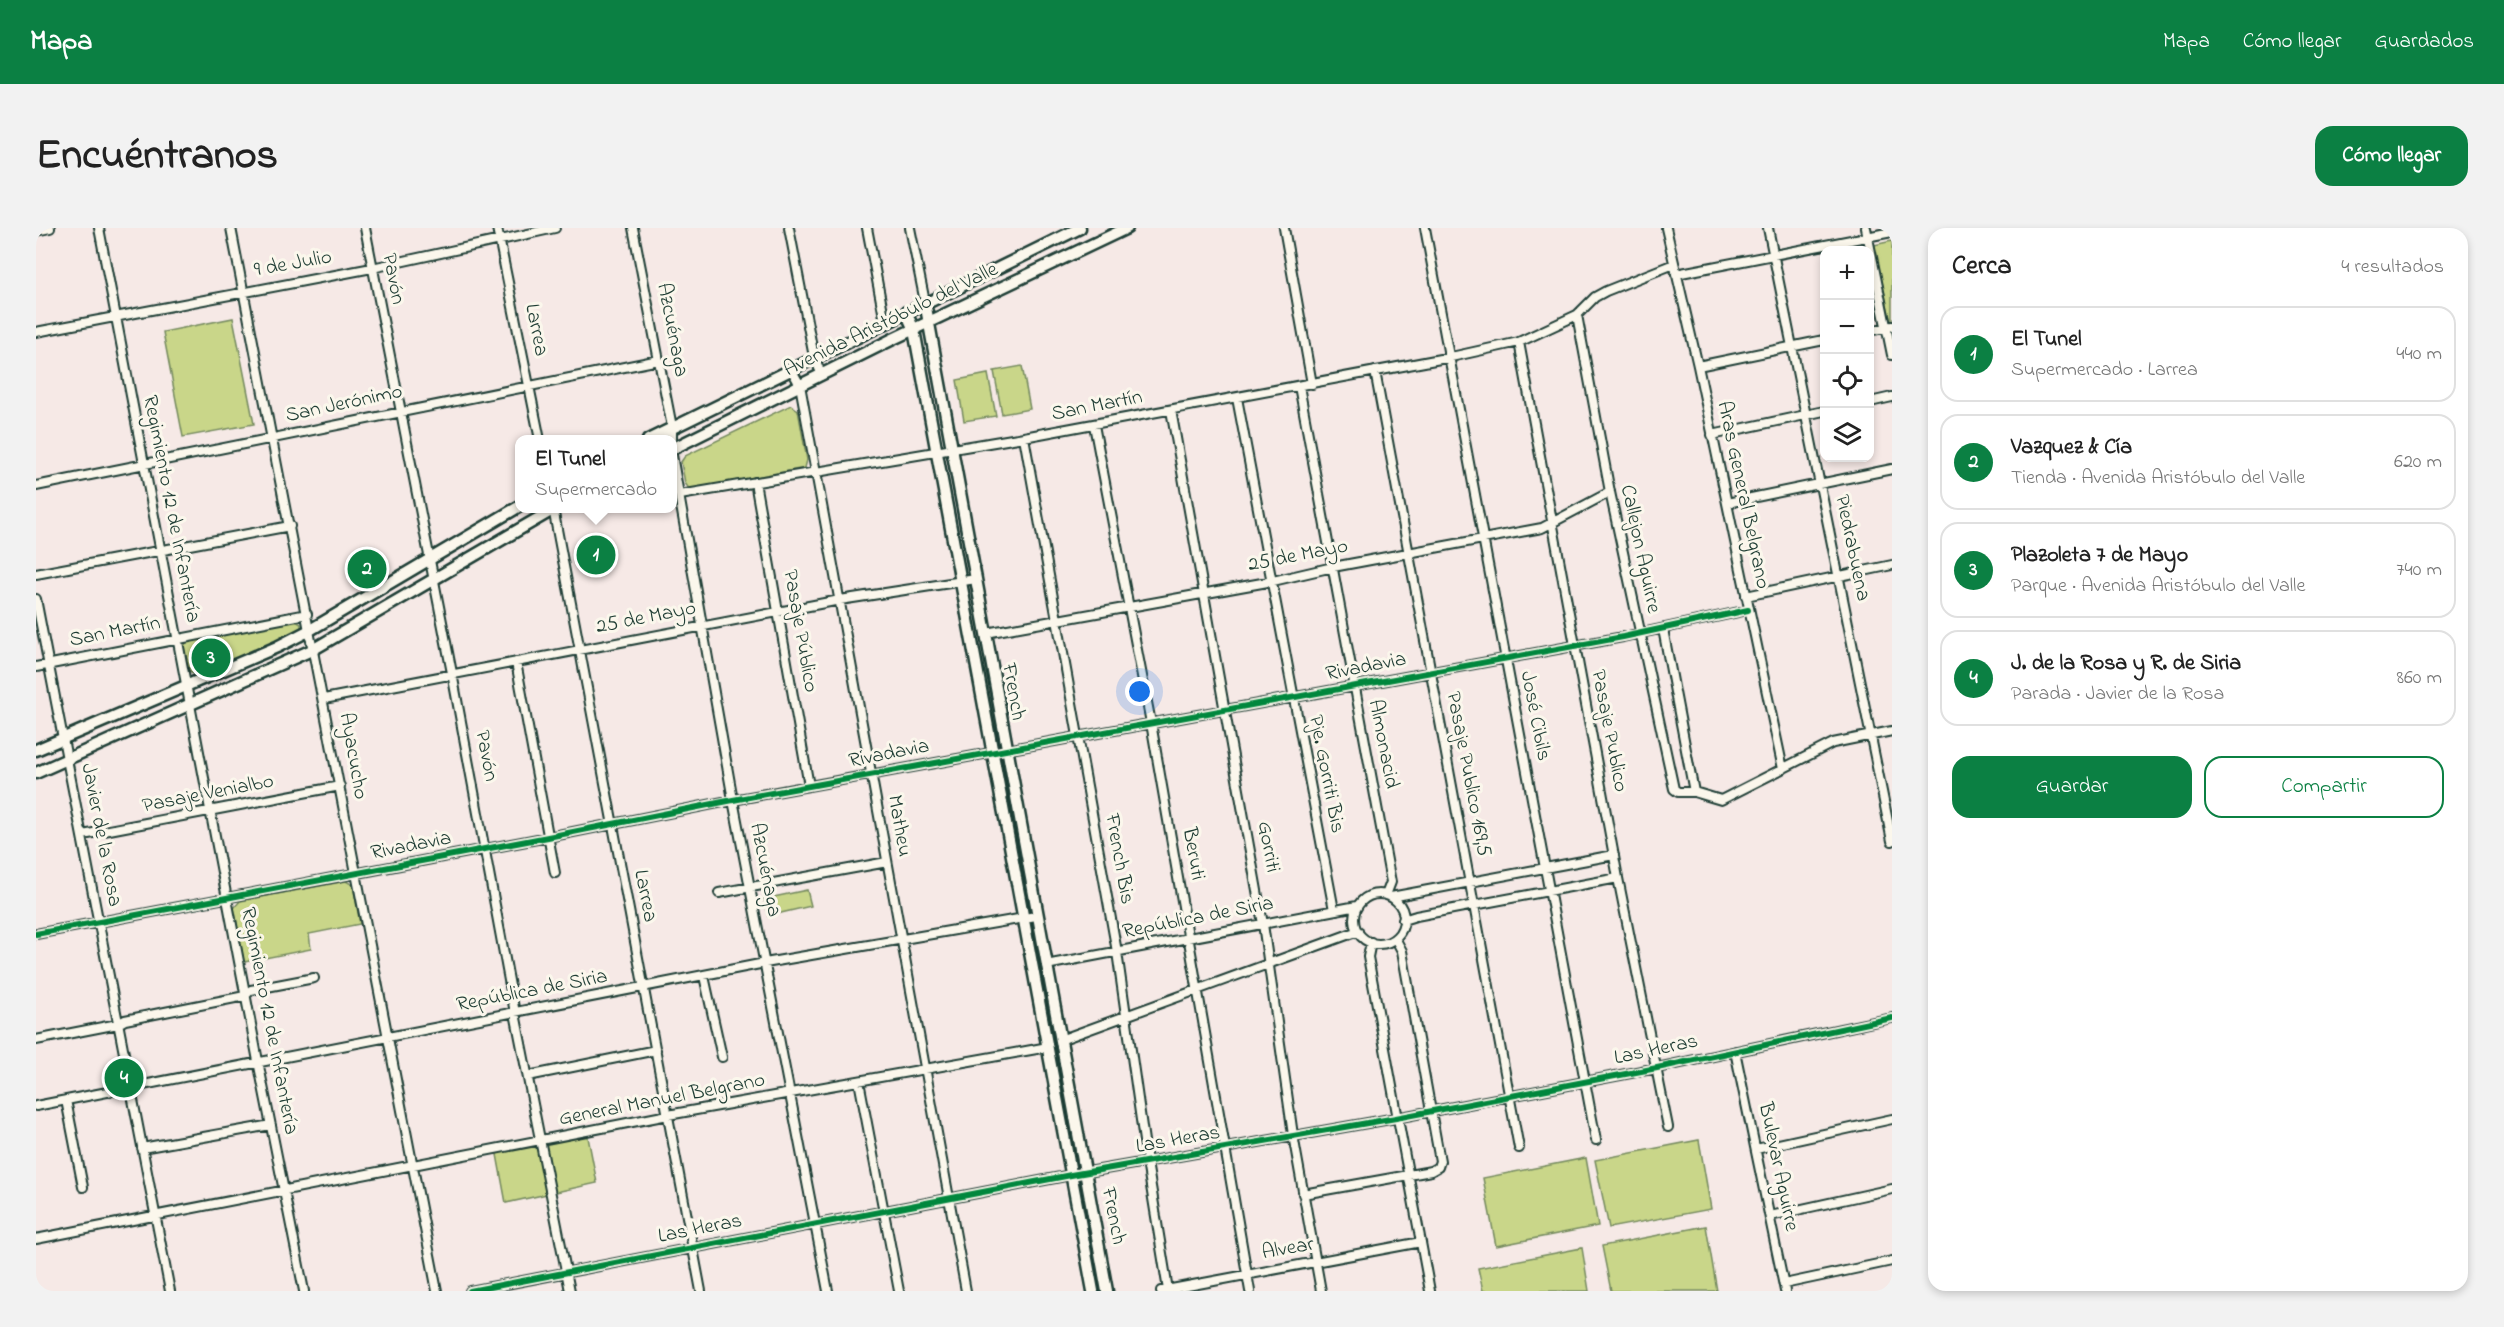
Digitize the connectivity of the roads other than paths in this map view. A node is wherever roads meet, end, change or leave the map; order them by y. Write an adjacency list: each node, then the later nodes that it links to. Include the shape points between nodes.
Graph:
1 (50, 228): 18 (street)
2 (99, 228): 30 (street, Regimiento 12 de Infantería)
3 (231, 228): 26 (street, Ayacucho)
4 (365, 228): 24 (street, Pavón)
5 (497, 228): 21 (street, Larrea)
6 (555, 228): 21 (street, 9 de Julio)
7 (633, 228): 43 (street, Azcuénaga)
8 (789, 228): 41 (street)
9 (867, 228): 31 (street)
10 (910, 228): 27 (street, French)
11 (1080, 228): 27 (main road, Avenida Aristóbulo del Valle)
12 (1127, 228): 32 (main road, Avenida Aristóbulo del Valle)
13 (1284, 228): 49 (street)
14 (1425, 228): 42 (street, José Cibils)
15 (1666, 228): 23 (street, Aras General Belgrano)
16 (1768, 228): 22 (street, Piedrabuena)
17 (1866, 228): 20 (street)
18 (36, 231)
19 (1892, 232): 20 (street)
20 (1868, 237): 22 (street); 33 (street)
21 (500, 241): 24 (street, 9 de Julio); 48 (street, Larrea)
22 (1773, 256): 25 (street); 39 (street, Piedrabuena)
23 (1674, 264): 25 (street, Aras General Belgrano); 29 (street, San Martín, via 1606,291)
24 (372, 268): 26 (street, 9 de Julio); 56 (street, Pavón)
25 (1676, 274): 44 (street, Aras General Belgrano)
26 (243, 291): 30 (street, 9 de Julio); 65 (street, Ayacucho)
27 (925, 302): 28 (main road, Avenida Aristóbulo del Valle); 32 (main road, French)
28 (906, 312): 31 (main road, Avenida Aristóbulo del Valle); 34 (main road, French)
29 (1578, 315): 38 (street, San Martín); 77 (street, Callejon Aguirre)
30 (115, 317): 36 (street, 9 de Julio); 70 (street, Regimiento 12 de Infantería)
31 (885, 322): 41 (main road, Avenida Aristóbulo del Valle)
32 (930, 323): 34 (main road, Avenida Aristóbulo del Valle); 68 (main road, French)
33 (1889, 327): 35 (street); 40 (street)
34 (914, 330): 47 (main road, Avenida Aristóbulo del Valle); 69 (main road, French)
35 (1874, 330)
36 (36, 332)
37 (1820, 341): 39 (street)
38 (1519, 342): 42 (street, San Martín); 83 (street, Pasaje Publico)
39 (1790, 347): 44 (street); 58 (street, Piedrabuena)
40 (1892, 355)
41 (814, 357): 45 (main road, Avenida Aristóbulo del Valle); 47 (street)
42 (1451, 357): 46 (street, San Martín); 85 (street, José Cibils)
43 (659, 360): 48 (street, San Jerónimo); 60 (street, Azcuénaga)
44 (1698, 366): 64 (street, Aras General Belgrano)
45 (791, 369): 50 (street, Matheu); 60 (main road, Avenida Aristóbulo del Valle)
46 (1376, 371): 49 (street, San Martín); 87 (street, Pasaje Publico 169,5)
47 (822, 375): 50 (main road, Avenida Aristóbulo del Valle)
48 (529, 384): 56 (street, San Jerónimo); 61 (street, Larrea)
49 (1312, 384): 51 (street, San Martín)
50 (800, 386): 67 (main road, Avenida Aristóbulo del Valle); 72 (street, Matheu)
51 (1299, 386): 53 (street, San Martín); 90 (street, Almonacid)
52 (1892, 397): 54 (street)
53 (1238, 398): 55 (street, San Martín); 95 (street, Pje. Gorriti Bis)
54 (1874, 401)
55 (1171, 410): 59 (street, San Martín); 97 (street, Gorriti)
56 (400, 411): 65 (street, San Jerónimo); 88 (street, Pavón)
57 (1820, 412): 58 (street)
58 (1805, 416): 64 (street); 75 (street, Piedrabuena)
59 (1094, 425): 66 (street, San Martín); 101 (street, Beruti)
60 (672, 427): 62 (main road, Avenida Aristóbulo del Valle); 63 (street, Azcuénaga)
61 (539, 435)
62 (657, 435)
63 (672, 435)
64 (1712, 435): 79 (street, Aras General Belgrano)
65 (273, 437): 70 (street, San Jerónimo); 84 (street, Ayacucho)
66 (1024, 437): 68 (street, San Martín); 105 (street, French Bis)
67 (677, 447)
68 (952, 449): 69 (street, San Martín); 93 (main road, French)
69 (936, 451): 72 (street, San Martín); 96 (main road, French)
70 (144, 465): 76 (street, San Jerónimo); 86 (street, Regimiento 12 de Infantería)
71 (1892, 469): 75 (street)
72 (816, 472): 74 (street, San Martín); 100 (street, Matheu)
73 (677, 480): 78 (street, Azcuénaga)
74 (754, 482): 78 (street, San Martín); 103 (street, Pasaje Público)
75 (1820, 484): 79 (street); 92 (street, Piedrabuena)
76 (36, 486)
77 (1610, 492): 83 (street, 25 de Mayo); 110 (street, Callejon Aguirre)
78 (680, 495): 106 (street, Azcuénaga)
79 (1727, 503): 98 (street, Aras General Belgrano)
80 (515, 508): 88 (main road)
81 (547, 513): 94 (main road)
82 (555, 513): 114 (street, Larrea)
83 (1551, 522): 85 (street, 25 de Mayo, via 1542,528); 112 (street, Pasaje Publico)
84 (290, 526): 86 (street); 104 (street, Ayacucho)
85 (1485, 540): 87 (street, 25 de Mayo); 115 (street, José Cibils)
86 (161, 551): 91 (street); 111 (street, Regimiento 12 de Infantería)
87 (1409, 553): 90 (street, 25 de Mayo); 119 (street, Pasaje Publico 169,5)
88 (429, 559): 94 (street, Pavón); 108 (main road)
89 (1892, 565): 92 (street)
90 (1333, 567): 95 (street, 25 de Mayo); 122 (street, Almonacid)
91 (36, 574)
92 (1839, 577): 98 (street); 129 (street, Piedrabuena)
93 (976, 579): 96 (street, 25 de Mayo); 109 (main road, French)
94 (434, 580): 113 (main road); 120 (street, Pavón)
95 (1273, 581): 97 (street, 25 de Mayo); 123 (street, Pje. Gorriti Bis)
96 (961, 582): 100 (street, 25 de Mayo); 134 (main road, French)
97 (1203, 593): 101 (street, 25 de Mayo); 126 (street, Gorriti)
98 (1746, 596): 102 (street, Aras General Belgrano)
99 (36, 599): 117 (street, Javier de la Rosa)
100 (840, 600): 103 (street, 25 de Mayo); 138 (street, Matheu)
101 (1128, 607): 105 (street, 25 de Mayo); 127 (street, Beruti)
102 (1748, 610): 107 (street, Rivadavia); 136 (street, Aras General Belgrano)
103 (778, 612): 106 (street, 25 de Mayo); 140 (street, Pasaje Público)
104 (307, 614): 108 (street, Ayacucho); 111 (street, San Martín)
105 (1058, 621): 109 (street, 25 de Mayo); 130 (street, French Bis)
106 (702, 626): 114 (street, 25 de Mayo); 142 (street, Azcuénaga)
107 (1663, 629): 110 (street, Rivadavia); 141 (street, Callejon Aguirre)
108 (310, 630): 113 (street, Ayacucho); 121 (main road)
109 (986, 633): 132 (main road, French)
110 (1639, 633): 112 (street, Rivadavia); 141 (street, Callejon Aguirre, via 1674,789)
111 (178, 638): 117 (street, San Martín); 121 (street, Regimiento 12 de Infantería)
112 (1574, 645): 115 (street, Rivadavia); 149 (street, Pasaje Publico)
113 (314, 650): 124 (street, Ayacucho); 125 (main road)
114 (580, 650): 116 (street, 25 de Mayo); 144 (street, Larrea)
115 (1506, 657): 119 (street, Rivadavia); 151 (street, José Cibils)
116 (516, 662): 120 (street, 25 de Mayo); 146 (street)
117 (49, 664): 118 (street, San Martín); 131 (street, Javier de la Rosa)
118 (36, 667)
119 (1430, 671): 122 (street, Rivadavia); 155 (street, Pasaje Publico 169,5)
120 (453, 673): 124 (street, 25 de Mayo); 148 (street, Pavón)
121 (186, 686): 125 (street, Regimiento 12 de Infantería); 131 (main road)
122 (1354, 686): 123 (street, Rivadavia); 159 (street, Almonacid, via 1391,882)
123 (1293, 698): 126 (street, Rivadavia); 163 (street, Pje. Gorriti Bis)
124 (324, 699): 139 (street, Ayacucho)
125 (190, 706): 135 (main road); 143 (street, Regimiento 12 de Infantería)
126 (1226, 710): 127 (street, Rivadavia); 168 (street, Gorriti)
127 (1151, 723): 130 (street, Rivadavia); 171 (street, Beruti)
128 (1892, 731): 129 (street)
129 (1872, 735): 136 (street, via 1833,743); 147 (street, Piedrabuena)
130 (1078, 736): 132 (street, Rivadavia); 175 (street, French Bis)
131 (63, 738): 133 (main road); 135 (street, Javier de la Rosa)
132 (1006, 748): 134 (street, Rivadavia); 164 (main road, French)
133 (36, 750)
134 (992, 751): 138 (street, Rivadavia); 165 (main road, French)
135 (68, 759): 137 (main road); 145 (street, Javier de la Rosa)
136 (1783, 769): 141 (street, via 1720,800)
137 (36, 773)
138 (872, 775): 140 (street, Rivadavia); 150 (street, Matheu)
139 (340, 786): 143 (street, Pasaje Venialbo); 152 (street, Ayacucho)
140 (809, 786): 142 (street, Rivadavia)
141 (1694, 792)
142 (733, 800): 144 (street, Rivadavia); 156 (street, Azcuénaga)
143 (210, 812): 145 (street, Pasaje Venialbo); 160 (street, Regimiento 12 de Infantería)
144 (613, 824): 146 (street, Rivadavia); 181 (street, Larrea)
145 (83, 835): 167 (street, Javier de la Rosa)
146 (548, 837): 148 (street, Rivadavia); 153 (street)
147 (1892, 841)
148 (486, 849): 152 (street, Rivadavia); 184 (street, Pavón)
149 (1614, 855): 151 (street); 154 (street, Pasaje Publico)
150 (887, 862): 156 (street); 173 (street, Matheu)
151 (1546, 868): 155 (street); 157 (street, José Cibils)
152 (356, 873): 160 (street, Rivadavia); 188 (street, Ayacucho)
153 (555, 873)
154 (1618, 878): 157 (street); 196 (street, Pasaje Publico)
155 (1470, 882): 159 (street); 161 (street, Pasaje Publico 169,5)
156 (751, 887): 158 (street); 176 (street, Azcuénaga)
157 (1550, 891): 161 (street); 200 (street, José Cibils)
158 (719, 893)
159 (1388, 896): 162 (street, via 1370,896); 166 (street, via 1400,906)
160 (227, 897): 167 (street, Rivadavia); 183 (street, Regimiento 12 de Infantería)
161 (1473, 905): 166 (street); 203 (street, Pasaje Publico 169,5)
162 (1357, 906): 163 (street, República de Siria); 169 (street, via 1354,919)
163 (1334, 910): 168 (street, República de Siria)
164 (1036, 916): 165 (street, República de Siria); 178 (main road, French)
165 (1024, 918): 173 (street, República de Siria); 191 (main road, French)
166 (1404, 920): 172 (street)
167 (99, 923): 170 (street, Rivadavia); 187 (street, Javier de la Rosa)
168 (1263, 924): 171 (street, República de Siria); 177 (street, Gorriti)
169 (1358, 931): 174 (street); 177 (street)
170 (36, 934)
171 (1189, 938): 175 (street, República de Siria); 182 (street, Beruti)
172 (1395, 938): 174 (street); 206 (street, via 1402,951)
173 (902, 940): 176 (street, República de Siria); 197 (street, Matheu)
174 (1371, 942): 208 (street, via 1368,957)
175 (1117, 952): 178 (street, República de Siria); 185 (street, French Bis)
176 (765, 963): 179 (street, República de Siria); 202 (street, Azcuénaga)
177 (1269, 963): 182 (street); 212 (street, Gorriti)
178 (1046, 965): 190 (main road, French)
179 (704, 976): 181 (street, República de Siria); 194 (street)
180 (314, 978): 183 (street, via 251,990)
181 (644, 987): 184 (street, República de Siria); 192 (street, Larrea)
182 (1198, 988): 185 (street); 217 (street, Beruti)
183 (245, 996): 187 (street); 195 (street, Regimiento 12 de Infantería)
184 (515, 1013): 188 (street, República de Siria); 198 (street, Pavón)
185 (1125, 1017): 190 (street); 219 (street, French Bis)
186 (1892, 1018): 193 (street, Las Heras)
187 (118, 1024): 189 (street); 201 (street, Javier de la Rosa)
188 (387, 1037): 195 (street, República de Siria); 220 (street, Ayacucho)
189 (36, 1040)
190 (1060, 1040): 221 (main road, French)
191 (1048, 1047): 197 (street, General Manuel Belgrano); 222 (main road, French)
192 (656, 1050): 198 (street); 207 (street, Larrea)
193 (1735, 1051): 196 (street, Las Heras); 218 (street, Bulevar Aguirre)
194 (722, 1057)
195 (258, 1061): 201 (street, República de Siria); 210 (street, Regimiento 12 de Infantería)
196 (1656, 1068): 200 (street, Las Heras); 211 (street, Pasaje Publico)
197 (927, 1069): 199 (street, General Manuel Belgrano); 228 (street, Matheu)
198 (528, 1076): 214 (street, Pavón)
199 (859, 1081): 202 (street, General Manuel Belgrano); 229 (street)
200 (1585, 1081): 203 (street, Las Heras); 213 (street, José Cibils)
201 (130, 1086): 204 (street, República de Siria); 215 (street, Javier de la Rosa)
202 (790, 1094): 207 (street, General Manuel Belgrano); 232 (street, Azcuénaga)
203 (1509, 1096): 206 (street, Las Heras); 216 (street, Pasaje Publico 169,5)
204 (66, 1100): 205 (street, República de Siria); 224 (street)
205 (36, 1106)
206 (1431, 1111): 208 (street, Las Heras); 223 (street, via 1438,1167)
207 (668, 1115): 214 (street, General Manuel Belgrano); 235 (street, Larrea)
208 (1396, 1118): 212 (street, Las Heras); 223 (street)
209 (1892, 1119): 218 (street)
210 (271, 1125): 215 (street); 226 (street, Regimiento 12 de Infantería)
211 (1668, 1126)
212 (1293, 1136): 217 (street, Las Heras); 227 (street, Gorriti)
213 (1596, 1140)
214 (541, 1141): 220 (street, General Manuel Belgrano); 238 (street, Pavón)
215 (142, 1148): 230 (street, Javier de la Rosa)
216 (1519, 1148)
217 (1224, 1149): 219 (street, Las Heras); 239 (street, Beruti)
218 (1756, 1149): 231 (street, Bulevar Aguirre)
219 (1147, 1162): 221 (street, Las Heras); 241 (street, French Bis)
220 (412, 1165): 226 (street, General Manuel Belgrano); 244 (street, Ayacucho)
221 (1085, 1173): 222 (street, Las Heras); 252 (main road, French)
222 (1071, 1175): 228 (street, Las Heras); 251 (main road, French)
223 (1407, 1175): 227 (street); 234 (street)
224 (83, 1187)
225 (1892, 1189): 231 (street)
226 (284, 1192): 230 (street, General Manuel Belgrano); 243 (street, Regimiento 12 de Infantería)
227 (1303, 1194): 237 (street, Gorriti)
228 (951, 1199): 229 (street, Las Heras); 250 (street, Matheu)
229 (882, 1211): 232 (street, Las Heras); 249 (street)
230 (156, 1216): 233 (street, General Manuel Belgrano); 242 (street, Javier de la Rosa)
231 (1770, 1216): 240 (street, Bulevar Aguirre)
232 (815, 1224): 235 (street, Las Heras); 248 (street, Azcuénaga)
233 (36, 1239)
234 (1421, 1242): 237 (street, Alvear); 255 (street)
235 (693, 1248): 238 (street, Las Heras); 247 (street, Larrea)
236 (1892, 1261): 240 (street)
237 (1316, 1262): 239 (street, Alvear); 254 (street, Gorriti)
238 (567, 1272): 245 (street, Las Heras); 246 (street, Pavón)
239 (1247, 1274): 241 (street, Alvear); 253 (street, Beruti)
240 (1785, 1288)
241 (1165, 1290)
242 (170, 1291)
243 (304, 1291)
244 (437, 1291)
245 (470, 1291)
246 (570, 1291)
247 (701, 1291)
248 (828, 1291)
249 (899, 1291)
250 (966, 1291)
251 (1093, 1291)
252 (1107, 1291)
253 (1250, 1291)
254 (1321, 1291)
255 (1430, 1291)

